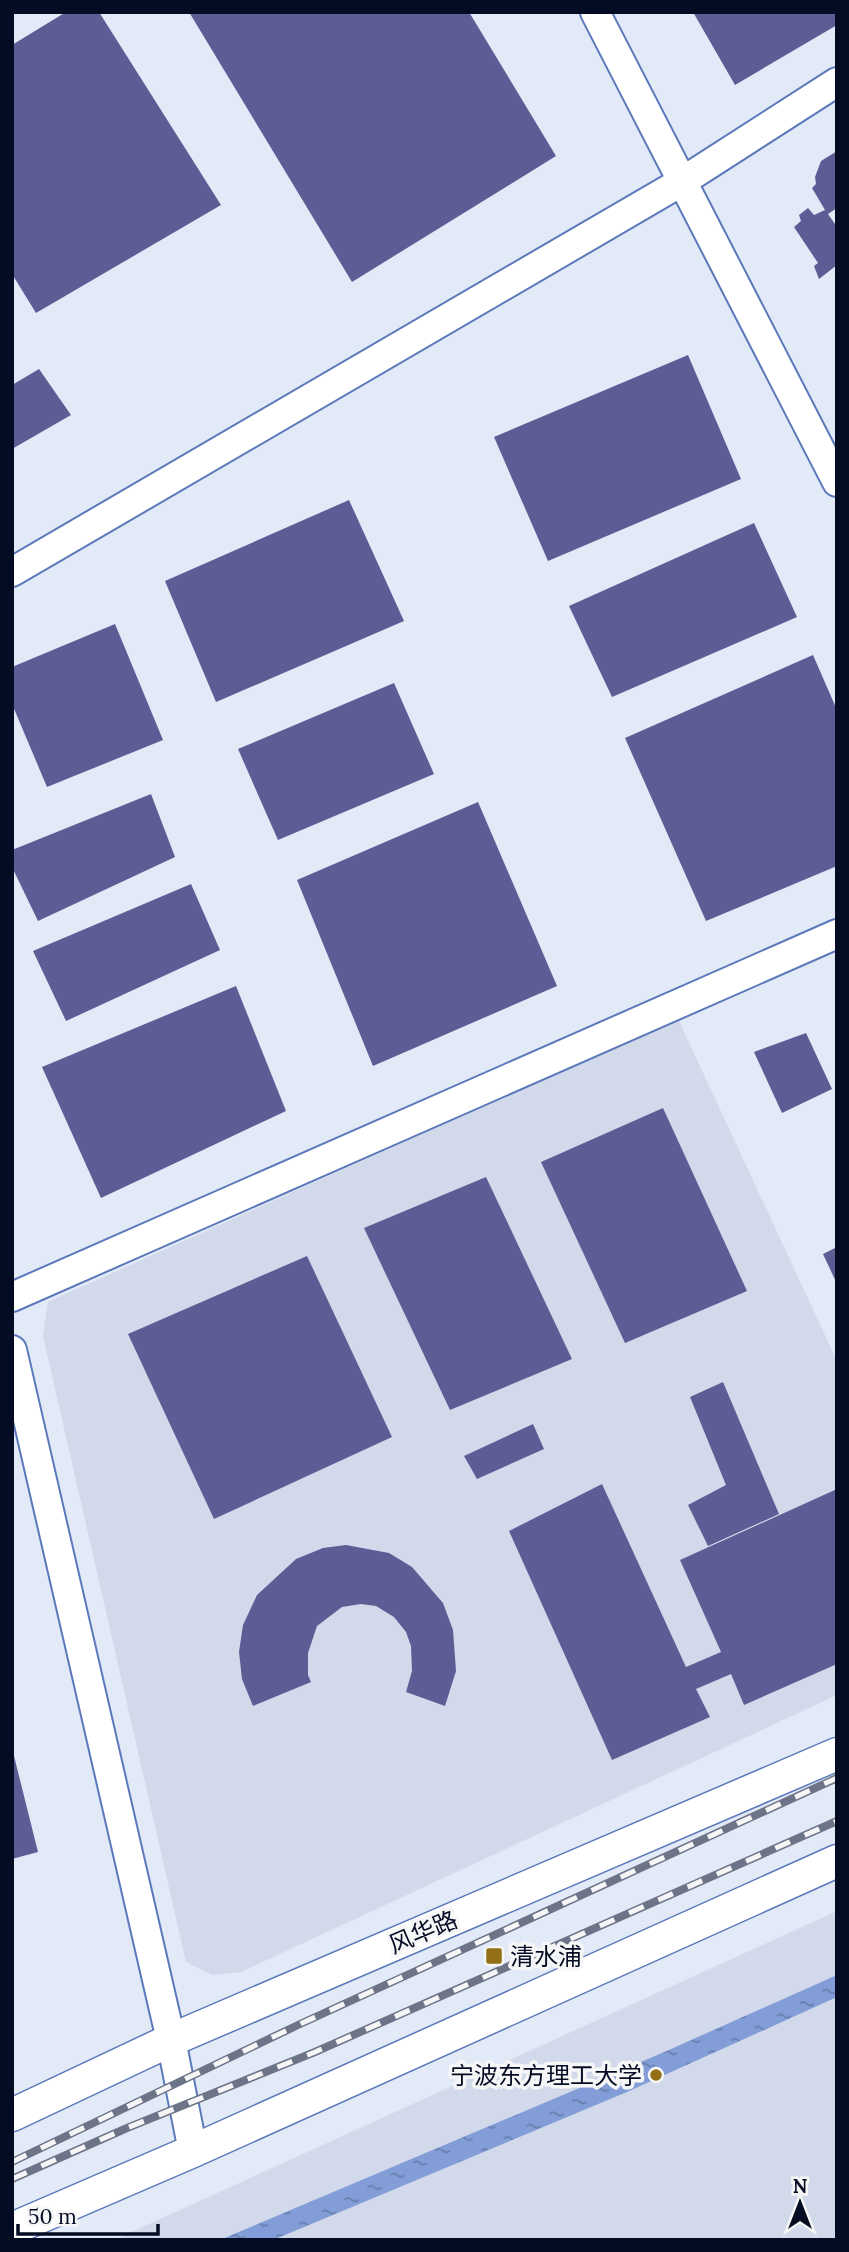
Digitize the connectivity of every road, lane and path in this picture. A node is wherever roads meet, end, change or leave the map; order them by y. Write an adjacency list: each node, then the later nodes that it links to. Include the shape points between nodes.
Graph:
1 (595, 12): 3 (street)
2 (837, 82): 3 (street)
3 (683, 181): 4 (street); 5 (street)
4 (837, 482)
5 (12, 572)
6 (837, 934): 7 (street)
7 (12, 1297)
8 (12, 1350): 11 (street)
9 (837, 1754): 11 (main road, 风华路)
10 (837, 1861): 13 (main road)
11 (171, 2040): 12 (main road, 风华路); 13 (street)
12 (12, 2115)
13 (193, 2151): 14 (main road)
14 (12, 2229)

